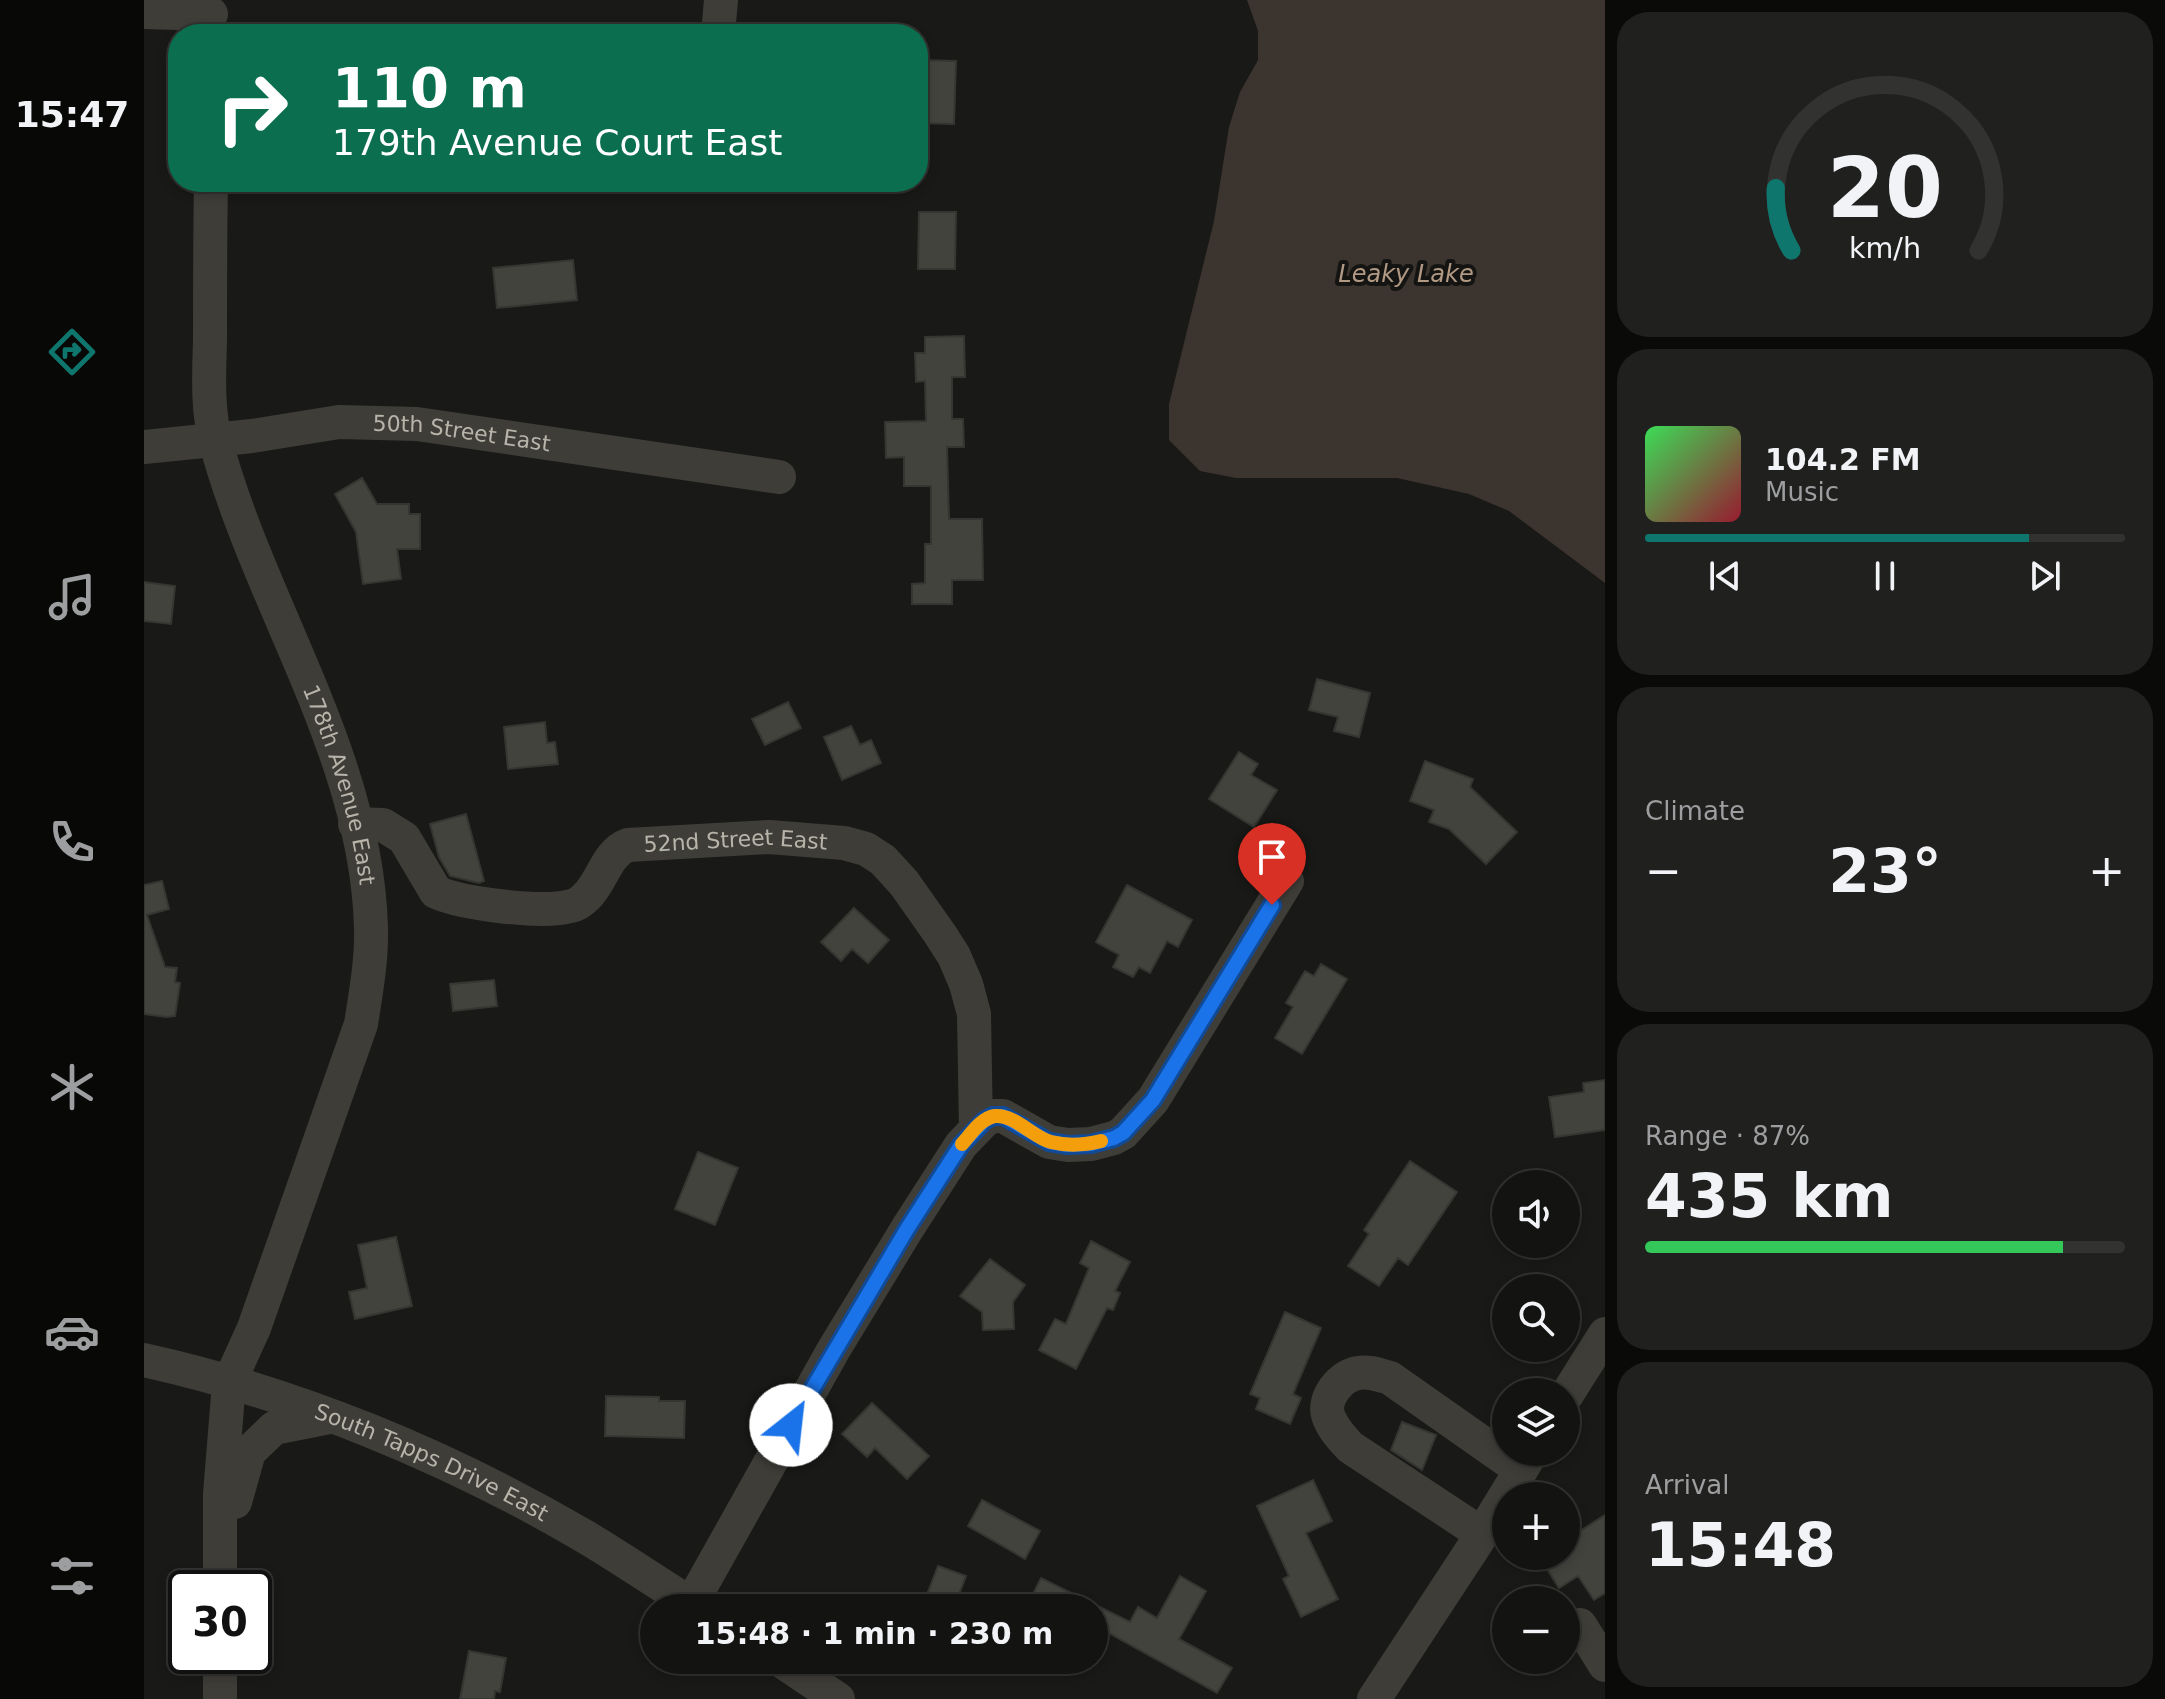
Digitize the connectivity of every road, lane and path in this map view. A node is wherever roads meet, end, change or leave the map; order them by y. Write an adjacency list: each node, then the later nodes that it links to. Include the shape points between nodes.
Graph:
1 (721, 0): 4 (street)
2 (144, 12): 3 (street)
3 (211, 16)
4 (719, 24)
5 (211, 192): 6 (street, 178th Avenue East)
6 (214, 440): 7 (street, 50th Street East); 8 (street, 50th Street East, via 339,422 417,424); 9 (street, 178th Avenue East, via 331,737)
7 (144, 447)
8 (779, 477)
9 (355, 824): 11 (street, 52nd Street East, via 383,825 404,838 436,892 531,908 578,904 597,885 614,852 628,845 769,837 866,849 904,883 954,956 966,984 974,1014); 15 (street, 178th Avenue East, via 372,929 361,1024 254,1328)
10 (1287, 881): 11 (street, via 1153,1100 1123,1133 1091,1144 1049,1142 1003,1116 993,1116)
11 (976, 1129): 23 (street, via 834,1349)
12 (1605, 1334): 14 (street)
13 (144, 1360): 15 (street, South Tapps Drive East)
14 (1577, 1378)
15 (229, 1383): 16 (street, South Tapps Drive East); 20 (street, 178th Avenue East)
16 (331, 1417): 21 (street, via 274,1428 249,1452); 22 (street, South Tapps Drive East, via 411,1448 527,1504)
17 (1492, 1440): 19 (street, via 1390,1378 1370,1372 1354,1373 1330,1396 1327,1413 1350,1447)
18 (1523, 1466): 19 (street)
19 (1482, 1534): 30 (street)
20 (220, 1570)
21 (221, 1570)
22 (675, 1594)
23 (701, 1594)
24 (1580, 1625): 25 (street)
25 (1605, 1665)
26 (220, 1674): 28 (street)
27 (801, 1674): 29 (street)
28 (220, 1699)
29 (838, 1699)
30 (1374, 1699)

